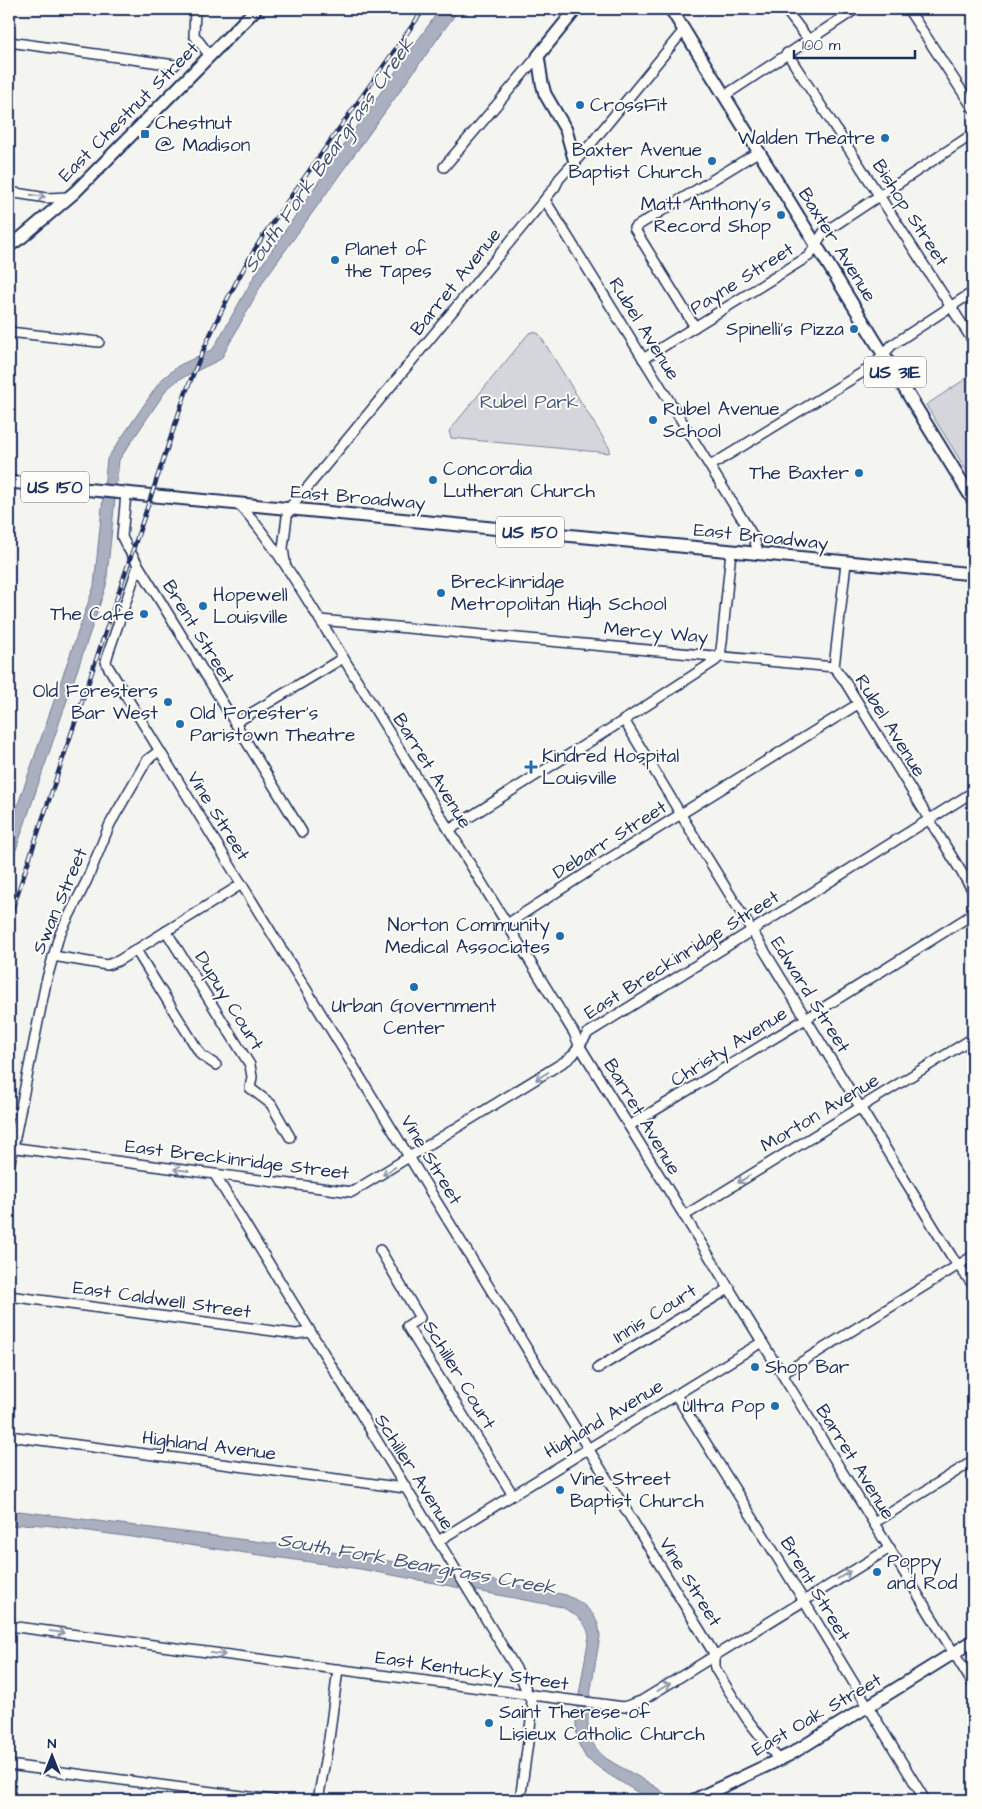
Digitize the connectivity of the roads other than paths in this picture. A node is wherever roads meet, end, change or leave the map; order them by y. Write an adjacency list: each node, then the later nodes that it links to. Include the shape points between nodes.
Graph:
1 (195, 9): 12 (street, via 194,35)
2 (256, 9): 12 (main road, East Chestnut Street)
3 (576, 9): 13 (main road)
4 (670, 9): 8 (main road, Baxter Avenue / US 31E)
5 (785, 9): 9 (street)
6 (856, 9): 9 (street)
7 (908, 9): 16 (street)
8 (684, 30): 15 (main road, Baxter Avenue / US 31E); 19 (street, Barret Avenue)
9 (808, 40): 11 (street)
10 (9, 42): 14 (street)
11 (787, 53): 15 (street); 22 (street, Bishop Street)
12 (210, 56): 23 (main road, East Chestnut Street)
13 (538, 56): 19 (main road, via 545,94 566,130); 20 (street)
14 (175, 65)
15 (724, 96): 18 (main road, Baxter Avenue / US 31E)
16 (973, 108)
17 (973, 134): 22 (street, Payne Street)
18 (758, 152): 25 (main road, Baxter Avenue / US 31E); 29 (street, via 634,228)
19 (575, 162): 24 (street, Barret Avenue)
20 (444, 167)
21 (9, 192): 23 (street, East Chestnut Street, one-way to 23, via 47,198)
22 (879, 196): 25 (street, Payne Street, via 823,233); 28 (street, Bishop Street)
23 (68, 197): 26 (main road)
24 (544, 200): 34 (street, Rubel Avenue); 40 (street, Barret Avenue)
25 (816, 245): 29 (street, Payne Street, via 809,256); 33 (main road, Baxter Avenue / US 31E)
26 (9, 246)
27 (973, 292): 28 (street)
28 (951, 307): 31 (street, Bishop Street); 33 (street, via 892,345)
29 (695, 327): 34 (street, Payne Street)
30 (9, 332): 32 (street)
31 (973, 341)
32 (99, 342)
33 (884, 354): 35 (street, via 873,366); 38 (main road, Baxter Avenue / US 31E)
34 (643, 358): 35 (street, Rubel Avenue)
35 (710, 466): 42 (street, Rubel Avenue, via 754,536)
36 (9, 482): 37 (main road, East Broadway / US 150)
37 (122, 493): 39 (main road, East Broadway / US 150); 44 (street, Brent Street, via 122,537)
38 (973, 500)
39 (240, 504): 40 (main road, East Broadway / US 150); 45 (street, Barret Avenue)
40 (288, 509): 41 (main road, East Broadway / US 150); 45 (street, Barret Avenue, via 283,548)
41 (731, 552): 42 (main road, East Broadway / US 150); 48 (street)
42 (759, 554): 43 (main road, East Broadway / US 150)
43 (846, 563): 46 (main road, East Broadway / US 150); 50 (street, Rubel Avenue)
44 (138, 566): 53 (street, Brent Street); 54 (street, Vine Street, via 106,661)
45 (286, 566): 47 (street, Barret Avenue)
46 (973, 574)
47 (320, 620): 48 (street, Mercy Way); 49 (street, Barret Avenue)
48 (720, 656): 50 (street, Mercy Way); 52 (street, via 704,670)
49 (343, 658): 53 (street); 58 (street, Barret Avenue)
50 (834, 667): 51 (street, Rubel Avenue)
51 (858, 704): 56 (street, Debarr Street); 57 (street, Rubel Avenue)
52 (624, 720): 56 (street, Edward Street); 58 (street)
53 (235, 723): 59 (street, Brent Street)
54 (159, 751): 60 (street, Vine Street); 67 (street, Swan Street, via 148,760 110,824)
55 (973, 792): 57 (street, East Breckinridge Street)
56 (681, 815): 63 (street, Debarr Street); 64 (street, Edward Street)
57 (929, 820): 61 (street, Rubel Avenue); 64 (street, East Breckinridge Street)
58 (449, 830): 63 (street, Barret Avenue)
59 (302, 832)
60 (242, 884): 65 (street); 76 (street, Vine Street)
61 (973, 891)
62 (973, 914): 68 (street, Christy Avenue)
63 (507, 924): 70 (street, Barret Avenue)
64 (751, 930): 68 (street, Edward Street); 70 (street, East Breckinridge Street, via 588,1033)
65 (166, 931): 66 (street); 74 (street, Dupuy Court, via 250,1066 250,1088 271,1104)
66 (136, 950): 67 (street, via 107,965); 71 (street, via 201,1055)
67 (52, 956): 75 (street, Swan Street)
68 (806, 1018): 72 (street, Edward Street); 73 (street, Christy Avenue)
69 (973, 1038): 72 (street, Morton Avenue)
70 (579, 1045): 73 (street, Barret Avenue); 76 (street, East Breckinridge Street, one-way to 76, via 567,1060)
71 (216, 1065)
72 (860, 1107): 79 (street, Morton Avenue, one-way to 79); 82 (street, Edward Street)
73 (629, 1126): 79 (street, Barret Avenue)
74 (290, 1137)
75 (11, 1148): 77 (street, Swan Street); 78 (street, East Breckinridge Street, one-way to 75)
76 (410, 1158): 78 (street, East Breckinridge Street, one-way to 78, via 352,1192); 92 (street, Vine Street)
77 (9, 1167)
78 (215, 1175): 86 (street, Schiller Avenue)
79 (684, 1216): 84 (street, Barret Avenue)
80 (380, 1250): 95 (street, Schiller Court, via 420,1318 407,1326)
81 (973, 1256): 82 (street)
82 (959, 1265): 83 (street, Edward Street); 89 (street)
83 (973, 1285)
84 (730, 1288): 87 (street, Barret Avenue); 88 (street, Innis Court)
85 (9, 1296): 86 (street, East Caldwell Street, via 296,1334)
86 (310, 1332): 94 (street, Schiller Avenue)
87 (762, 1342): 89 (street, Barret Avenue); 90 (street, Highland Avenue)
88 (598, 1368)
89 (782, 1374): 96 (street, Barret Avenue)
90 (676, 1395): 92 (street, Highland Avenue); 99 (street, Brent Street)
91 (9, 1436): 94 (street, Highland Avenue)
92 (588, 1448): 95 (street, Highland Avenue); 103 (street, Vine Street)
93 (973, 1461): 96 (street)
94 (405, 1488): 97 (street, Schiller Avenue)
95 (513, 1494): 97 (street, Highland Avenue)
96 (874, 1523): 98 (street, Barret Avenue)
97 (438, 1541): 106 (street, Schiller Avenue)
98 (890, 1548): 99 (street, East Kentucky Street, one-way to 98); 102 (street, Barret Avenue)
99 (803, 1601): 103 (street, East Kentucky Street); 107 (street, Brent Street)
100 (9, 1626): 104 (street, East Kentucky Street, one-way to 104)
101 (973, 1641): 102 (main road, East Oak Street)
102 (954, 1652): 105 (street, Barret Avenue); 107 (main road, East Oak Street)
103 (715, 1655): 106 (street, East Kentucky Street, one-way to 103, via 624,1707 635,1704); 108 (street, Vine Street, via 715,1668 734,1700)
104 (338, 1670): 106 (street, East Kentucky Street); 111 (street)
105 (973, 1684)
106 (529, 1694): 112 (street, Schiller Avenue, via 533,1706)
107 (868, 1706): 108 (main road, East Oak Street); 114 (street, Brent Street)
108 (779, 1760): 113 (main road, East Oak Street)
109 (9, 1765): 110 (street)
110 (273, 1800)
111 (318, 1800)
112 (520, 1800)
113 (694, 1800)
114 (925, 1800)

